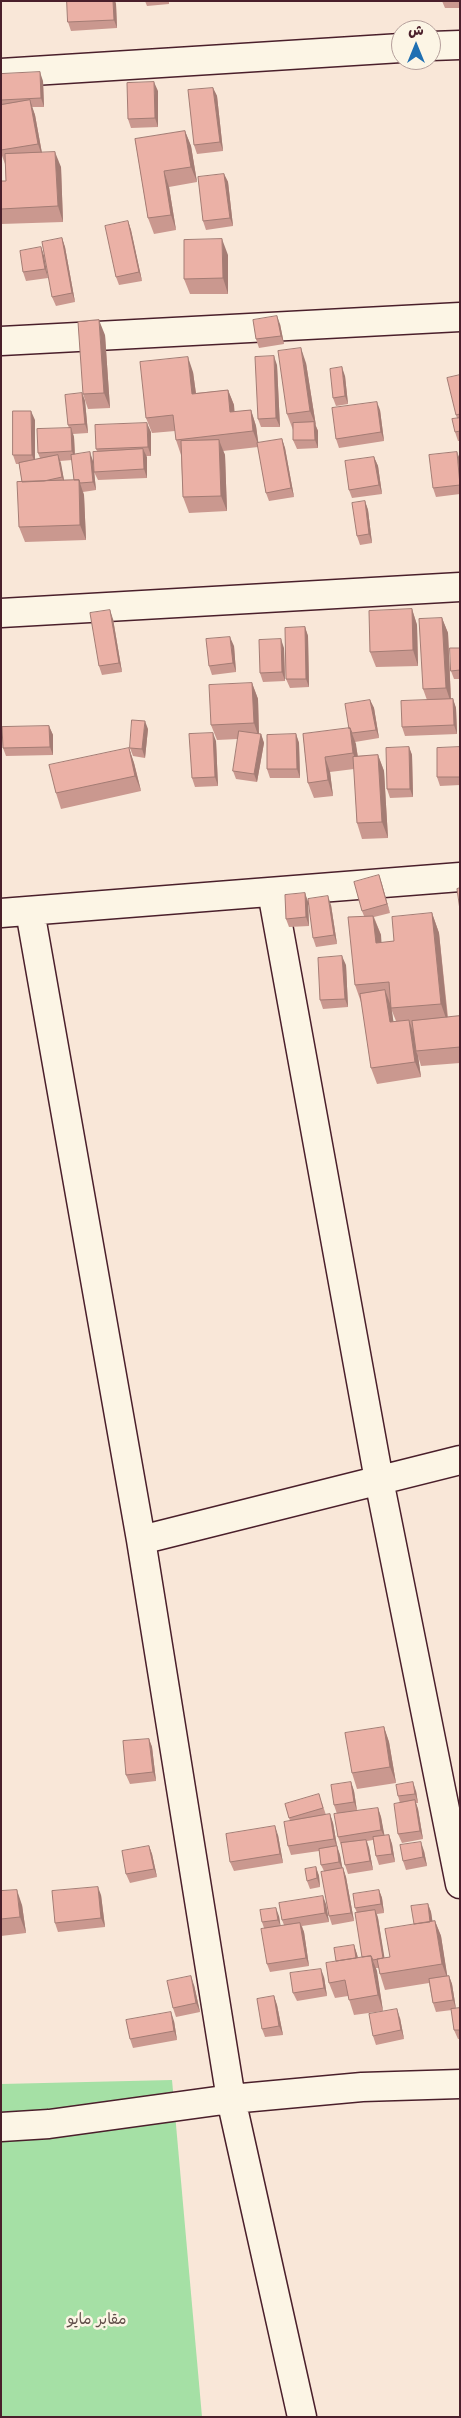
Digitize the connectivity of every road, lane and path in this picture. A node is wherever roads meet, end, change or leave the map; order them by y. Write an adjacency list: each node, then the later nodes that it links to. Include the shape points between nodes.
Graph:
1 (460, 44): 2 (street)
2 (441, 45)
3 (391, 49): 4 (street)
4 (1, 73)
5 (460, 317): 6 (street)
6 (1, 341)
7 (460, 587): 8 (street)
8 (1, 613)
9 (460, 877): 10 (street)
10 (272, 892): 11 (street); 14 (street)
11 (30, 911): 12 (street); 15 (street)
12 (1, 913)
13 (460, 1460): 14 (street)
14 (379, 1480): 15 (street); 16 (street)
15 (141, 1540): 18 (street)
16 (460, 1884)
17 (460, 2084): 18 (street, via 362,2087)
18 (231, 2099): 19 (street); 20 (street)
19 (1, 2128)
20 (302, 2417)

